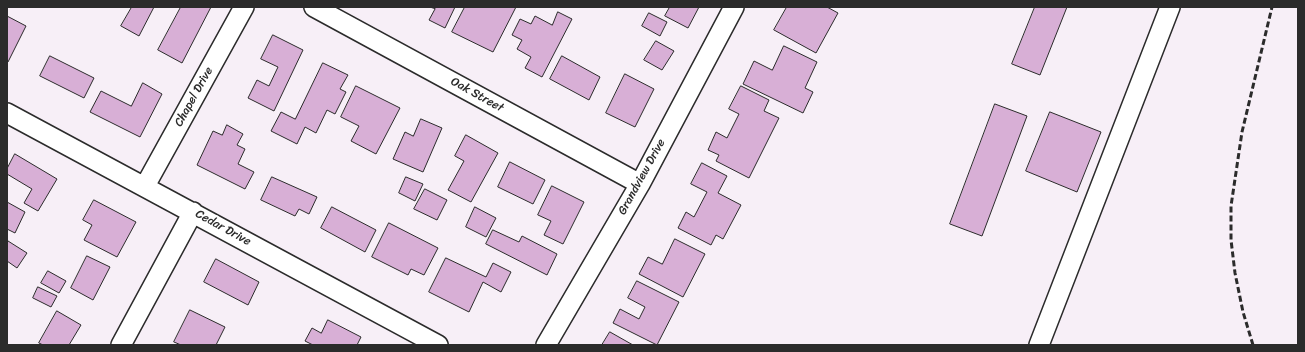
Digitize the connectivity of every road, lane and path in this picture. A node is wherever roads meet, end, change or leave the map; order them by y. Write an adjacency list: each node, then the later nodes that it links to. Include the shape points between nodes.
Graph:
1 (244, 7): 7 (street, Chapel Drive)
2 (314, 7): 6 (street, Oak Street)
3 (734, 7): 6 (street, Grandview Drive)
4 (1170, 7): 13 (street)
5 (7, 113): 7 (street, Cedar Drive)
6 (640, 184): 12 (street, Grandview Drive)
7 (145, 186): 8 (street, Cedar Drive)
8 (193, 212): 9 (street, Cedar Drive); 10 (street)
9 (414, 340): 11 (street, Cedar Drive)
10 (121, 345)
11 (438, 345)
12 (546, 345)
13 (1039, 345)

